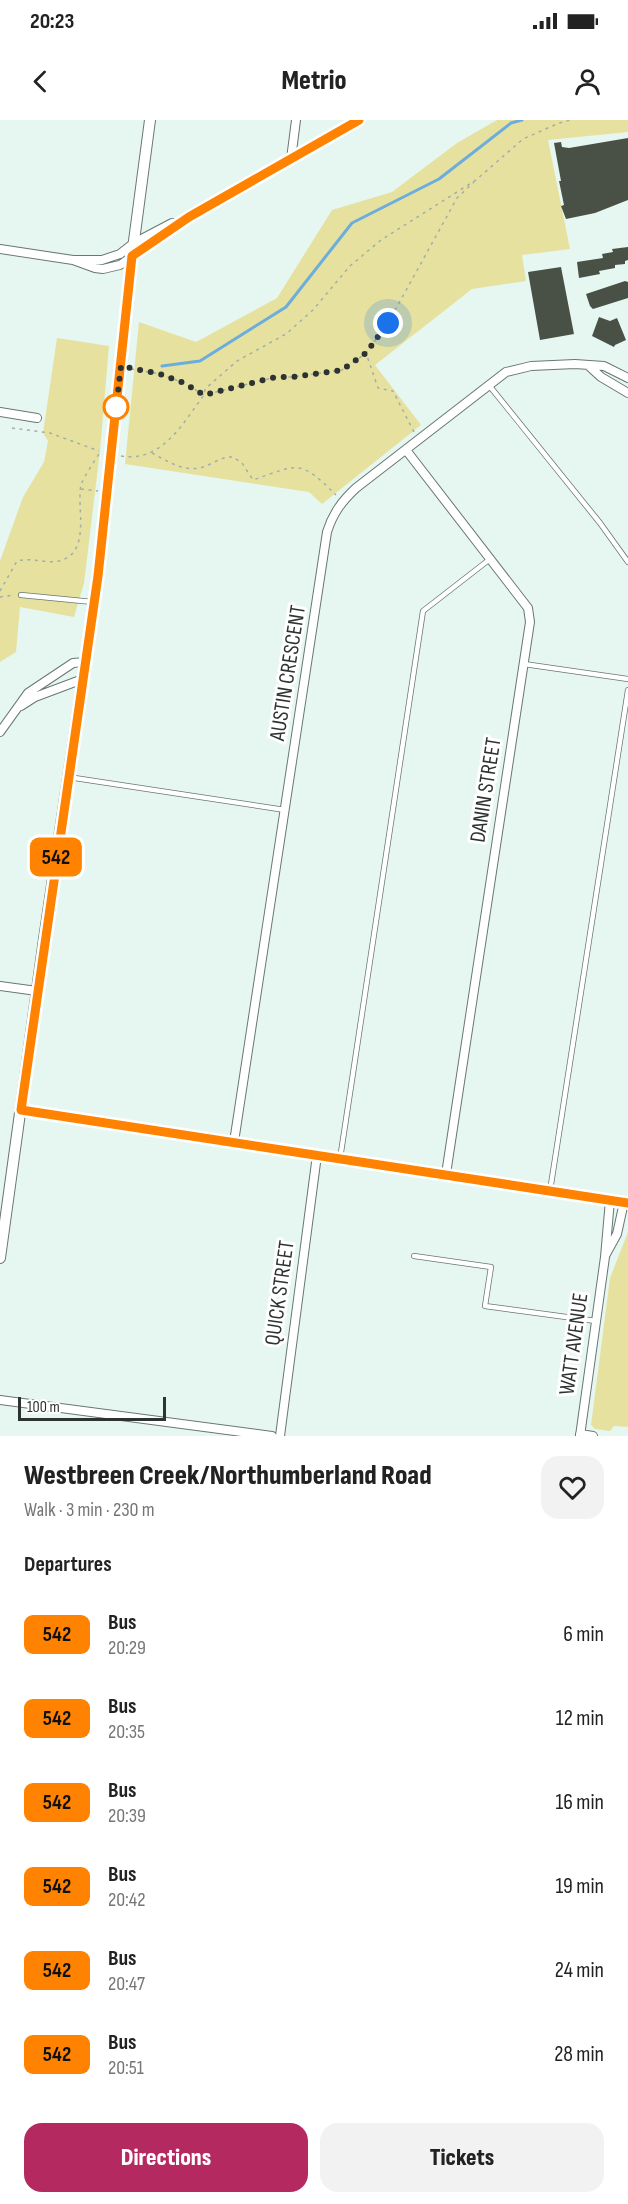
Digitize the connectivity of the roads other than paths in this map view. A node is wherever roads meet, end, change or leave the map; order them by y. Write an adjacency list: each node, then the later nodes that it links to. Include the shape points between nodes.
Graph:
1 (150, 120): 6 (street)
2 (296, 120): 4 (street)
3 (359, 120): 4 (street)
4 (291, 159): 5 (street)
5 (189, 217): 6 (street); 8 (street)
6 (134, 243): 8 (street); 9 (street, via 102,260)
7 (0, 249): 9 (street)
8 (132, 256): 9 (street, via 120,265 103,269); 20 (street)
9 (73, 260)
10 (589, 366): 11 (street, AUSTIN CRESCENT, via 604,366); 12 (street, AUSTIN CRESCENT, via 523,368 506,372); 13 (street)
11 (628, 378)
12 (488, 384): 16 (street, AUSTIN CRESCENT); 18 (lane)
13 (628, 393)
14 (0, 412): 15 (street)
15 (37, 418)
16 (406, 450): 17 (street, DANIN STREET); 29 (street, AUSTIN CRESCENT, via 342,501 327,532)
17 (490, 559): 22 (street, DANIN STREET, via 528,608); 35 (lane, via 423,611)
18 (628, 562)
19 (21, 595): 20 (lane)
20 (94, 602): 21 (street)
21 (85, 662): 23 (street); 26 (street, via 73,663 37,687 23,698)
22 (524, 664): 24 (lane); 36 (street, DANIN STREET)
23 (83, 679): 26 (street, via 35,697); 28 (street)
24 (628, 679)
25 (628, 690): 37 (lane)
26 (18, 708): 27 (street)
27 (0, 732)
28 (68, 777): 29 (lane); 31 (street)
29 (285, 810): 33 (street, AUSTIN CRESCENT)
30 (0, 986): 31 (street)
31 (37, 991): 32 (street)
32 (21, 1110): 33 (street); 39 (street)
33 (234, 1142): 34 (street)
34 (317, 1155): 35 (street); 48 (street, QUICK STREET)
35 (340, 1159): 36 (street)
36 (446, 1174): 37 (street)
37 (550, 1191): 38 (street)
38 (610, 1200): 40 (street); 42 (street, WATT AVENUE)
39 (4, 1202): 43 (street)
40 (626, 1203): 42 (street, WATT AVENUE)
41 (414, 1256): 44 (lane, via 491,1267 485,1306)
42 (604, 1257): 44 (street, WATT AVENUE)
43 (0, 1258)
44 (596, 1321): 46 (street, WATT AVENUE)
45 (0, 1400): 47 (street)
46 (580, 1435): 49 (street)
47 (269, 1436)
48 (280, 1436)
49 (593, 1436)

